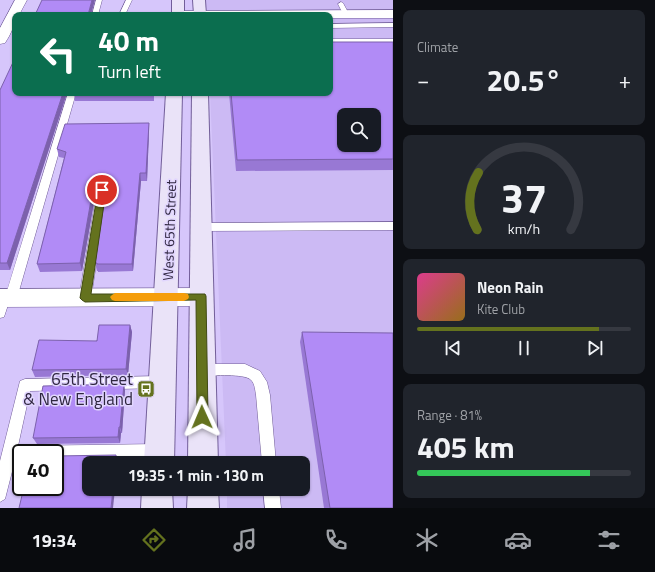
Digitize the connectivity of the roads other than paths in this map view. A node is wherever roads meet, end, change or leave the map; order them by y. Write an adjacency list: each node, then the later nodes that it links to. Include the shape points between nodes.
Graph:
1 (21, 0): 12 (street)
2 (99, 0): 6 (lane)
3 (129, 0): 7 (lane)
4 (178, 0): 8 (street)
5 (199, 0): 9 (street)
6 (96, 12)
7 (123, 12)
8 (178, 12)
9 (200, 12)
10 (272, 12): 11 (street, via 344,9)
11 (393, 14)
12 (9, 16): 15 (street)
13 (393, 25): 14 (lane)
14 (333, 26)
15 (0, 40)
16 (333, 41): 17 (lane)
17 (393, 41)
18 (71, 96): 27 (lane)
19 (174, 96): 25 (street, West 65th Street)
20 (200, 96): 23 (street)
21 (102, 190): 26 (lane)
22 (393, 226): 23 (lane)
23 (200, 227): 24 (street)
24 (201, 296): 25 (street); 28 (street)
25 (166, 297): 26 (street); 29 (street, West 65th Street)
26 (85, 298): 27 (street)
27 (4, 302)
28 (202, 370): 33 (street); 34 (lane, via 245,370 258,378 263,395)
29 (162, 382): 30 (lane, via 25,384); 32 (street, West 65th Street)
30 (10, 453): 31 (lane); 35 (lane)
31 (122, 456)
32 (159, 456)
33 (203, 456)
34 (268, 456)
35 (0, 494)
36 (157, 496): 39 (street)
37 (203, 496): 40 (street)
38 (271, 496): 41 (lane)
39 (157, 508)
40 (203, 508)
41 (272, 508)

